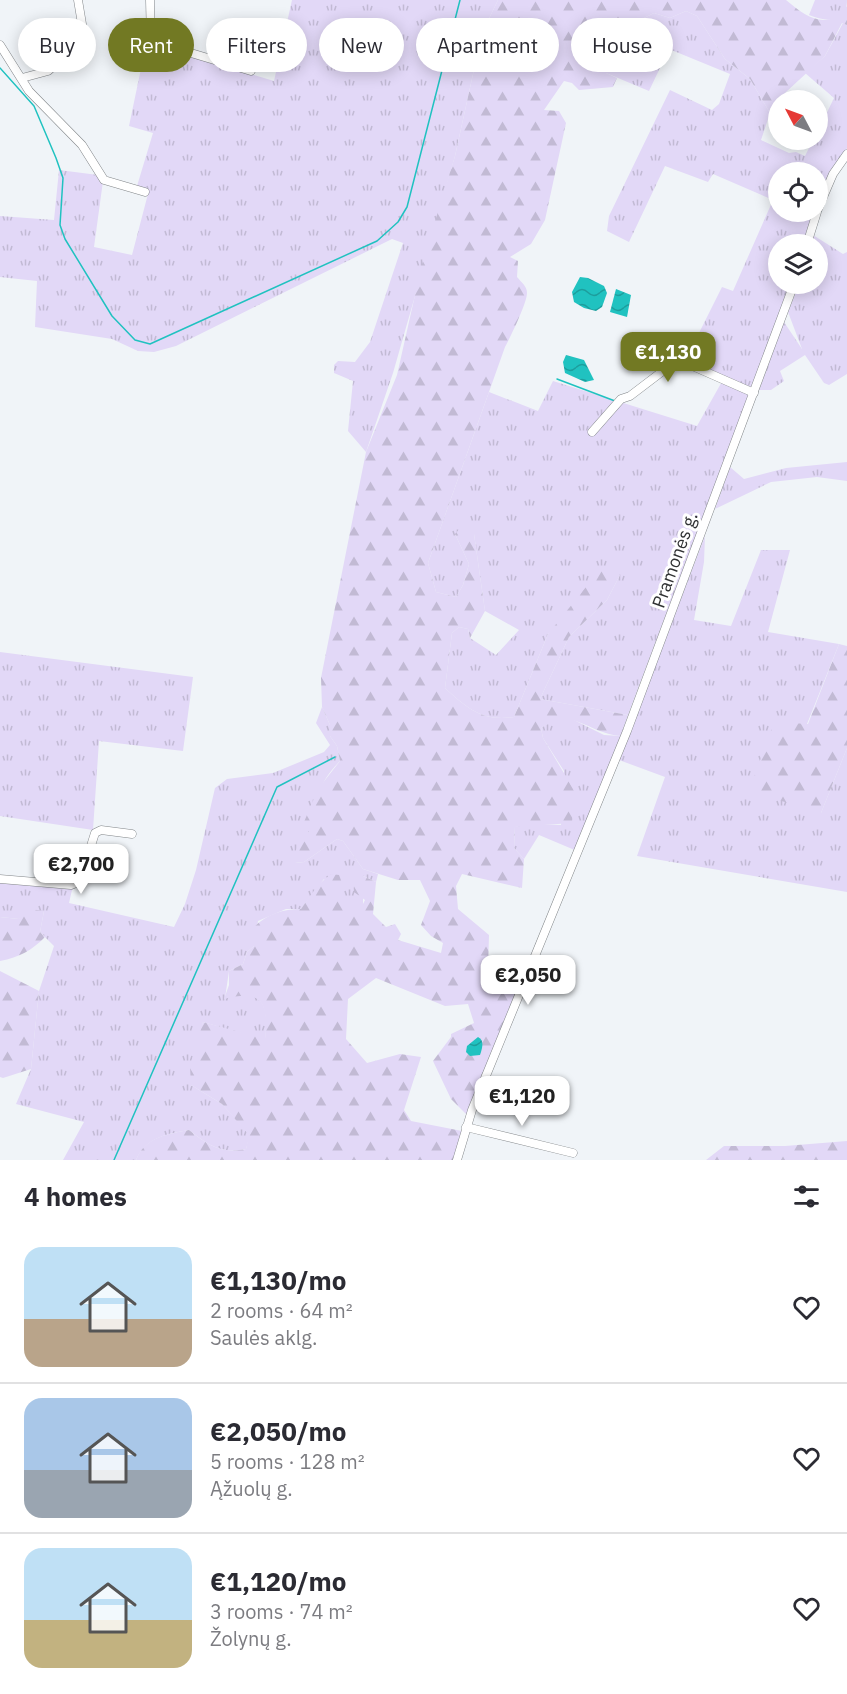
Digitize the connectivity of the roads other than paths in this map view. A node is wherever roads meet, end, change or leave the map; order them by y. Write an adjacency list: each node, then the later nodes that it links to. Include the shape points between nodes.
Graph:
1 (78, 0): 5 (street, via 84,36 81,42 53,67)
2 (150, 0): 4 (street, via 149,39)
3 (0, 45): 5 (street)
4 (206, 57)
5 (22, 78): 8 (street, via 38,102 82,145 104,180)
6 (847, 154): 7 (street)
7 (828, 184)
8 (145, 192)
9 (790, 294): 10 (street, Pramonės g.)
10 (754, 393): 11 (street, via 681,361 621,399); 14 (street, Pramonės g., via 582,846)
11 (592, 432)
12 (132, 834): 13 (street, via 95,832 83,871 76,883 69,886)
13 (0, 879)
14 (466, 1126): 15 (street); 16 (street, Pramonės g.)
15 (573, 1153)
16 (457, 1160)

